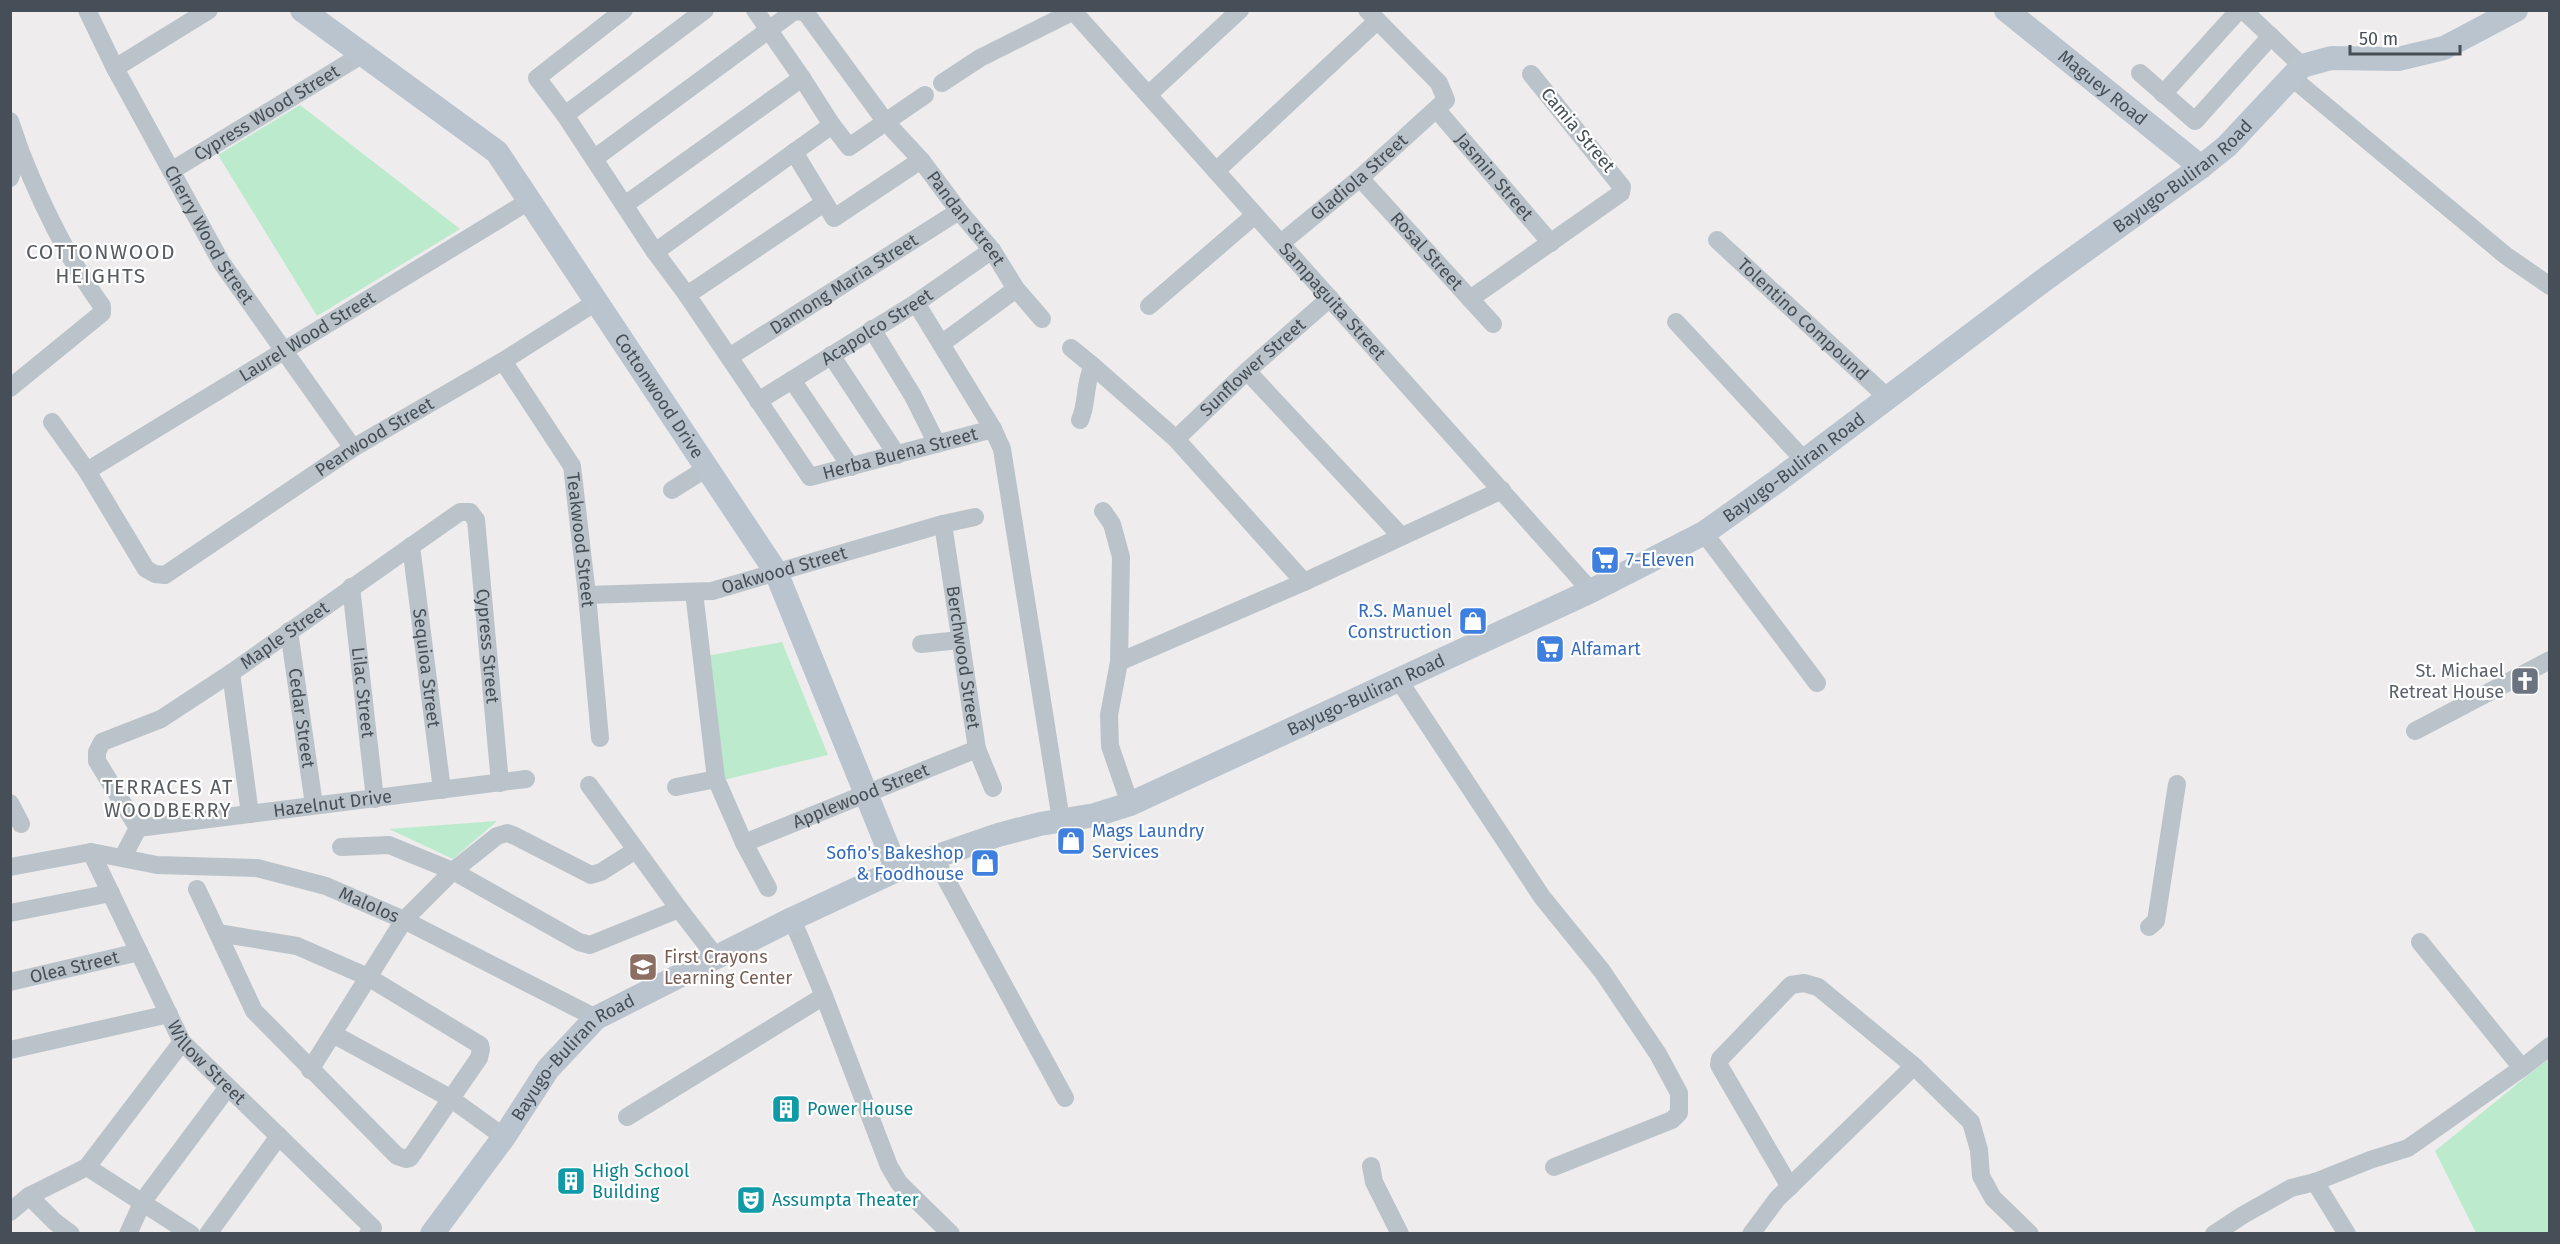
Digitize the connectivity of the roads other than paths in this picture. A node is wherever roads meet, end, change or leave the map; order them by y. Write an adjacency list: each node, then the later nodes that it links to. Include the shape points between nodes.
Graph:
1 (87, 10): 16 (street, Cherry Wood Street)
2 (209, 10): 16 (street)
3 (302, 10): 15 (street, Cottonwood Drive)
4 (624, 10): 26 (street, Herba Buena Street, via 537,78)
5 (705, 10): 26 (street)
6 (755, 10): 13 (street)
7 (1240, 10): 24 (street)
8 (2006, 10): 34 (street, Maguey Road)
9 (2516, 10): 17 (street, via 2444,48 2397,59 2331,58)
10 (1075, 11): 21 (street, via 980,58); 24 (street, Sampaguita Street)
11 (2249, 13): 14 (street); 22 (street)
12 (1372, 16): 25 (street, via 1444,90 1446,100); 36 (street)
13 (770, 31): 20 (street); 28 (street, Pandan Street, via 794,12 806,13); 32 (street, Pandan Street)
14 (2271, 36): 17 (street); 22 (street, via 2195,121)
15 (363, 54): 35 (street, Cypress Wood Street); 39 (street, Cottonwood Drive, via 497,152)
16 (115, 68): 35 (street, Cherry Wood Street)
17 (2296, 71): 34 (street, Bayugo-Buliran Road, via 2227,146); 49 (street, via 2505,255)
18 (1531, 74): 46 (street, Camia Street, via 1622,187 1621,193)
19 (2140, 74): 22 (street)
20 (802, 78): 29 (street); 41 (street)
21 (942, 83)
22 (2163, 94)
23 (925, 95): 28 (street)
24 (1148, 95): 36 (street, Sampaguita Street)
25 (1437, 110): 38 (street, Gladiola Street); 46 (street, Jasmin Street)
26 (565, 115): 32 (street, Herba Buena Street)
27 (10, 121): 30 (street)
28 (885, 121): 29 (street, via 849,147); 33 (street, Pandan Street)
29 (831, 125): 31 (street)
30 (20, 150): 37 (street); 70 (street, via 67,255 102,306 102,313)
31 (794, 152): 40 (street); 48 (street)
32 (595, 158): 41 (street, Herba Buena Street)
33 (921, 160): 40 (street, via 834,218); 42 (street, Pandan Street)
34 (2201, 167): 71 (street, Bayugo-Buliran Road)
35 (171, 171): 63 (street, Cherry Wood Street, via 221,262)
36 (1216, 171): 43 (street, Sampaguita Street)
37 (10, 178)
38 (1360, 178): 45 (street, Gladiola Street); 53 (street, Rosal Street)
39 (528, 201): 54 (street, Cottonwood Drive); 63 (street, Laurel Wood Street)
40 (824, 203): 51 (street)
41 (626, 204): 48 (street, Herba Buena Street)
42 (959, 211): 47 (street, Pandan Street); 65 (street, Damong Maria Street)
43 (1255, 215): 45 (street, Sampaguita Street); 56 (street)
44 (1717, 240): 71 (street, Tolentino Compound)
45 (1281, 243): 52 (street, Sampaguita Street)
46 (1551, 243): 53 (street)
47 (992, 250): 50 (street, Pandan Street); 55 (street, Acapolco Street)
48 (655, 252): 51 (street, Herba Buena Street)
49 (2550, 286)
50 (1016, 289): 57 (street, Pandan Street); 61 (street)
51 (687, 295): 65 (street, Herba Buena Street)
52 (1330, 298): 68 (street, Sunflower Street); 85 (street, Sampaguita Street)
53 (1470, 299): 59 (street, Rosal Street)
54 (596, 302): 66 (street, Pearwood Street); 82 (street, Cottonwood Drive)
55 (916, 303): 60 (street, Acapolco Street); 61 (street)
56 (1149, 306)
57 (1042, 319)
58 (1676, 322): 80 (street)
59 (1493, 324)
60 (872, 329): 64 (street, Acapolco Street); 77 (street, via 914,396)
61 (941, 344): 75 (street)
62 (1071, 348): 67 (street)
63 (282, 350): 78 (street, Cherry Wood Street); 83 (street, Laurel Wood Street)
64 (831, 355): 69 (street, Acapolco Street); 79 (street)
65 (729, 357): 72 (street, Herba Buena Street)
66 (503, 361): 78 (street, Pearwood Street); 98 (street, Teakwood Street, via 572,466)
67 (1093, 366): 73 (street); 76 (street)
68 (1247, 371): 76 (street, Sunflower Street); 91 (street)
69 (792, 380): 72 (street, Acapolco Street); 81 (street)
70 (10, 388)
71 (1888, 398): 80 (street, Bayugo-Buliran Road)
72 (758, 400): 81 (street, Herba Buena Street, via 810,477)
73 (1080, 420)
74 (52, 422): 83 (street)
75 (993, 429): 77 (street, Herba Buena Street); 124 (street, via 1002,449)
76 (1176, 439): 94 (street)
77 (937, 444): 79 (street, Herba Buena Street)
78 (353, 448): 83 (street, Pearwood Street, via 165,575 146,568)
79 (897, 454): 81 (street, Herba Buena Street)
80 (1805, 461): 90 (street, Bayugo-Buliran Road)
81 (851, 467)
82 (707, 468): 84 (street); 93 (street, Cottonwood Drive)
83 (87, 471)
84 (672, 490)
85 (1502, 490): 91 (street); 96 (street, Sampaguita Street)
86 (1103, 511): 103 (street, via 1112,524 1121,557)
87 (470, 512): 92 (street, Maple Street, via 460,512); 112 (street, Cypress Street, via 476,520)
88 (975, 517): 89 (street, Oakwood Street)
89 (943, 524): 93 (street, Oakwood Street); 100 (street, Berchwood Street)
90 (1704, 533): 96 (street, Bayugo-Buliran Road); 106 (street)
91 (1401, 536): 94 (street)
92 (411, 546): 95 (street, Maple Street); 117 (street, Sequioa Street)
93 (776, 572): 97 (street, Oakwood Street, via 712,591); 118 (street, Cottonwood Drive)
94 (1304, 582): 103 (street)
95 (351, 587): 99 (street, Maple Street); 119 (street, Lilac Street)
96 (1591, 591): 105 (street, Bayugo-Buliran Road)
97 (694, 592): 98 (street, Oakwood Street); 111 (street)
98 (587, 595): 108 (street, Teakwood Street)
99 (290, 631): 104 (street, Maple Street); 122 (street, Cedar Street)
100 (960, 640): 101 (street); 109 (street, Berchwood Street)
101 (921, 644)
102 (2550, 660): 107 (street)
103 (1119, 662): 121 (street, via 1109,715 1110,746)
104 (231, 673): 123 (street); 126 (street, Maple Street, via 161,719 102,742 97,761)
105 (1398, 679): 121 (street, Bayugo-Buliran Road); 168 (street, via 1542,897 1602,971 1658,1054 1679,1094 1679,1113 1672,1119)
106 (1817, 682)
107 (2415, 731)
108 (600, 738)
109 (977, 749): 116 (street, Berchwood Street); 118 (street, Applewood Street)
110 (526, 779): 112 (street, Hazelnut Drive)
111 (716, 779): 115 (street); 127 (street)
112 (500, 783): 117 (street, Hazelnut Drive)
113 (2177, 784): 143 (street, via 2156,921)
114 (589, 785): 129 (street)
115 (676, 787)
116 (993, 788)
117 (442, 790): 119 (street, Hazelnut Drive)
118 (866, 793): 127 (street, Applewood Street); 134 (street, Cottonwood Drive)
119 (375, 799): 122 (street, Hazelnut Drive)
120 (10, 803): 125 (street)
121 (1130, 804): 124 (street, Bayugo-Buliran Road)
122 (314, 806): 123 (street, Hazelnut Drive)
123 (250, 814): 126 (street, Hazelnut Drive)
124 (1061, 820): 132 (street, Bayugo-Buliran Road, via 998,835)
125 (21, 824)
126 (138, 828): 131 (street)
127 (744, 843): 136 (street)
128 (342, 847): 135 (street, via 389,845)
129 (636, 850): 135 (street, via 591,875 507,833 497,836); 139 (street)
130 (92, 852): 131 (street, Malolos); 133 (street, Malolos); 138 (street, Willow Street)
131 (123, 857): 142 (street, Malolos, via 158,865 257,868 327,886)
132 (934, 857): 134 (street, Bayugo-Buliran Road); 162 (street)
133 (10, 867)
134 (897, 870): 141 (street, Bayugo-Buliran Road)
135 (453, 871): 139 (street, via 590,945); 142 (street)
136 (768, 888)
137 (197, 889): 144 (street)
138 (111, 893): 140 (street); 146 (street, Willow Street)
139 (678, 909): 147 (street)
140 (10, 913)
141 (792, 919): 147 (street, Bayugo-Buliran Road); 150 (street)
142 (404, 920): 148 (street); 152 (street, Malolos)
143 (2149, 927)
144 (218, 933): 148 (street, via 297,946); 159 (street, via 254,1011)
145 (2420, 942): 158 (street)
146 (140, 952): 149 (street, Olea Street); 151 (street, Willow Street)
147 (716, 957): 152 (street, Bayugo-Buliran Road)
148 (368, 977): 153 (street); 161 (street, via 480,1045 479,1058)
149 (10, 982)
150 (824, 996): 163 (street); 180 (street, via 889,1166 899,1183)
151 (169, 1014): 154 (street, Willow Street); 156 (street)
152 (596, 1018): 165 (street, Bayugo-Buliran Road, via 548,1069)
153 (333, 1034): 159 (street); 161 (street)
154 (182, 1042): 160 (street, Willow Street); 167 (street)
155 (2550, 1046): 158 (street)
156 (10, 1050)
157 (1914, 1066): 170 (street); 170 (street, via 1818,987 1791,985 1720,1059 1719,1065); 183 (street, via 1971,1122 1981,1176 1993,1198)
158 (2522, 1068): 169 (street, via 2408,1148)
159 (310, 1070): 161 (street, via 401,1159 410,1158)
160 (228, 1087): 164 (street, Willow Street); 172 (street)
161 (450, 1098): 165 (street)
162 (1065, 1098)
163 (627, 1117)
164 (279, 1137): 177 (street); 178 (street, Willow Street, via 373,1228)
165 (504, 1137): 179 (street, Bayugo-Buliran Road)
166 (1371, 1166): 181 (street, via 1374,1182)
167 (87, 1167): 171 (street); 172 (street)
168 (1554, 1167)
169 (2314, 1182): 184 (street, via 2291,1188); 185 (street)
170 (1790, 1186): 182 (street)
171 (29, 1196): 173 (street); 174 (street)
172 (143, 1201): 175 (street); 176 (street)
173 (10, 1212)
174 (71, 1233)
175 (128, 1233)
176 (190, 1233)
177 (208, 1233)
178 (368, 1233)
179 (432, 1233)
180 (951, 1233)
181 (1400, 1233)
182 (1751, 1233)
183 (2030, 1233)
184 (2214, 1233)
185 (2347, 1233)

